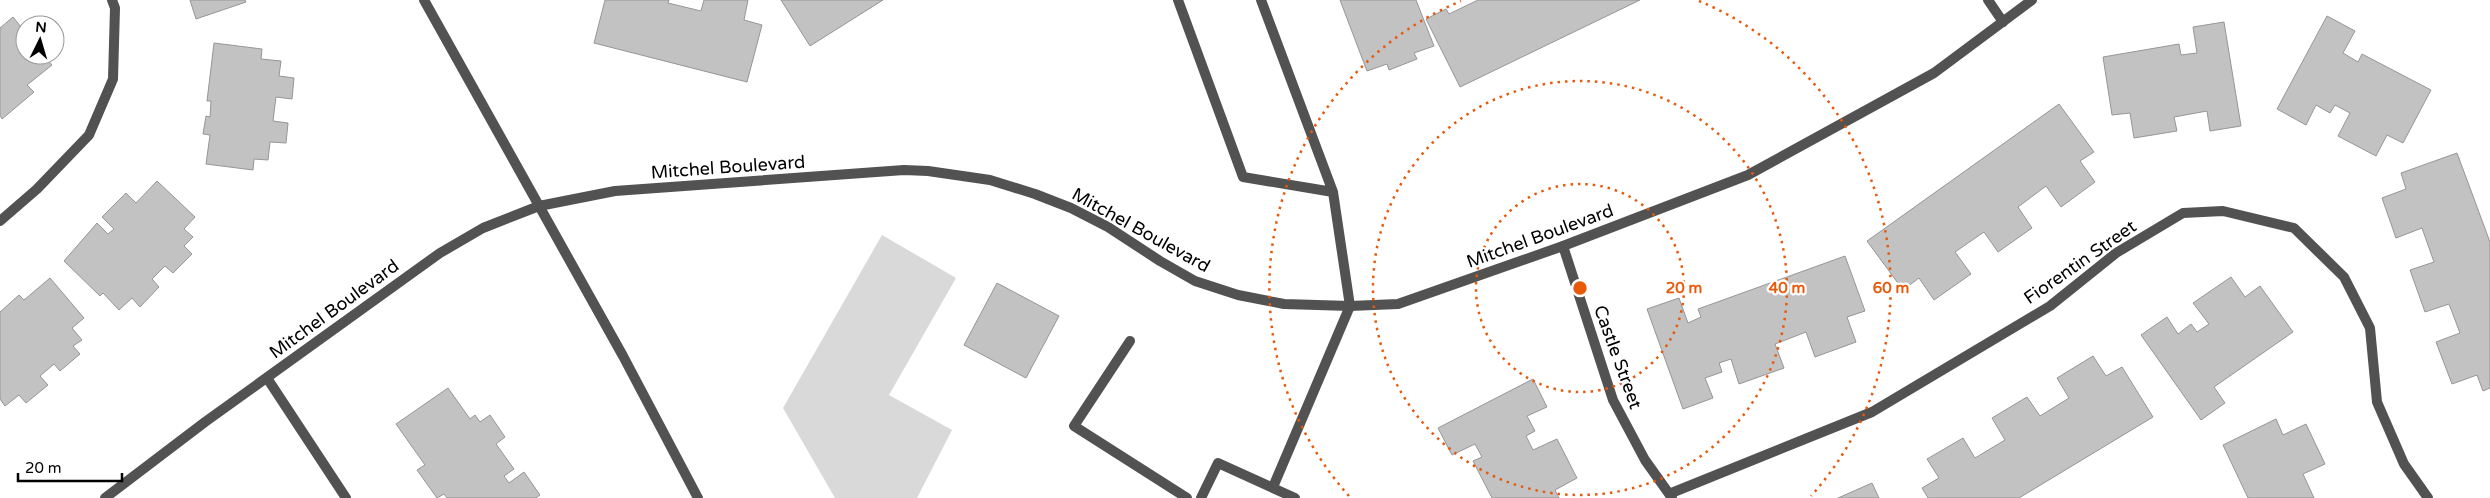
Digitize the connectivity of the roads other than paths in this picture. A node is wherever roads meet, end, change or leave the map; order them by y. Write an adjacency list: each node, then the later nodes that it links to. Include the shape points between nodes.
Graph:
1 (112, 0): 10 (street, via 115,8 113,79 89,135)
2 (424, 0): 9 (street)
3 (1178, 0): 8 (street, via 1243,177)
4 (1261, 0): 8 (street)
5 (1988, 0): 7 (street)
6 (2032, 0): 7 (street, Mitchel Boulevard)
7 (2003, 22): 11 (street, Mitchel Boulevard, via 1934,73 1748,175)
8 (1333, 192): 12 (street)
9 (539, 206): 12 (street, Mitchel Boulevard, via 615,191 904,170 928,171 990,180 1071,208 1195,281 1229,292 1284,304); 14 (street, Mitchel Boulevard, via 484,228 440,253); 19 (street)
10 (0, 221)
11 (1563, 246): 12 (street, Mitchel Boulevard, via 1398,304); 16 (street, Castle Street, via 1613,400 1645,460)
12 (1350, 306): 15 (street)
13 (1130, 341): 20 (street, via 1074,426)
14 (267, 378): 17 (street, Mitchel Boulevard); 18 (street)
15 (1273, 486): 21 (street, via 1218,463); 22 (street)
16 (1670, 496): 23 (street, Fiorentin Street, via 1872,412 2050,306 2116,253 2183,213 2223,211 2294,228 2344,277 2370,328 2377,402 2404,464)
17 (106, 498)
18 (346, 498)
19 (698, 498)
20 (1187, 498)
21 (1201, 498)
22 (1295, 498)
23 (2428, 498)

